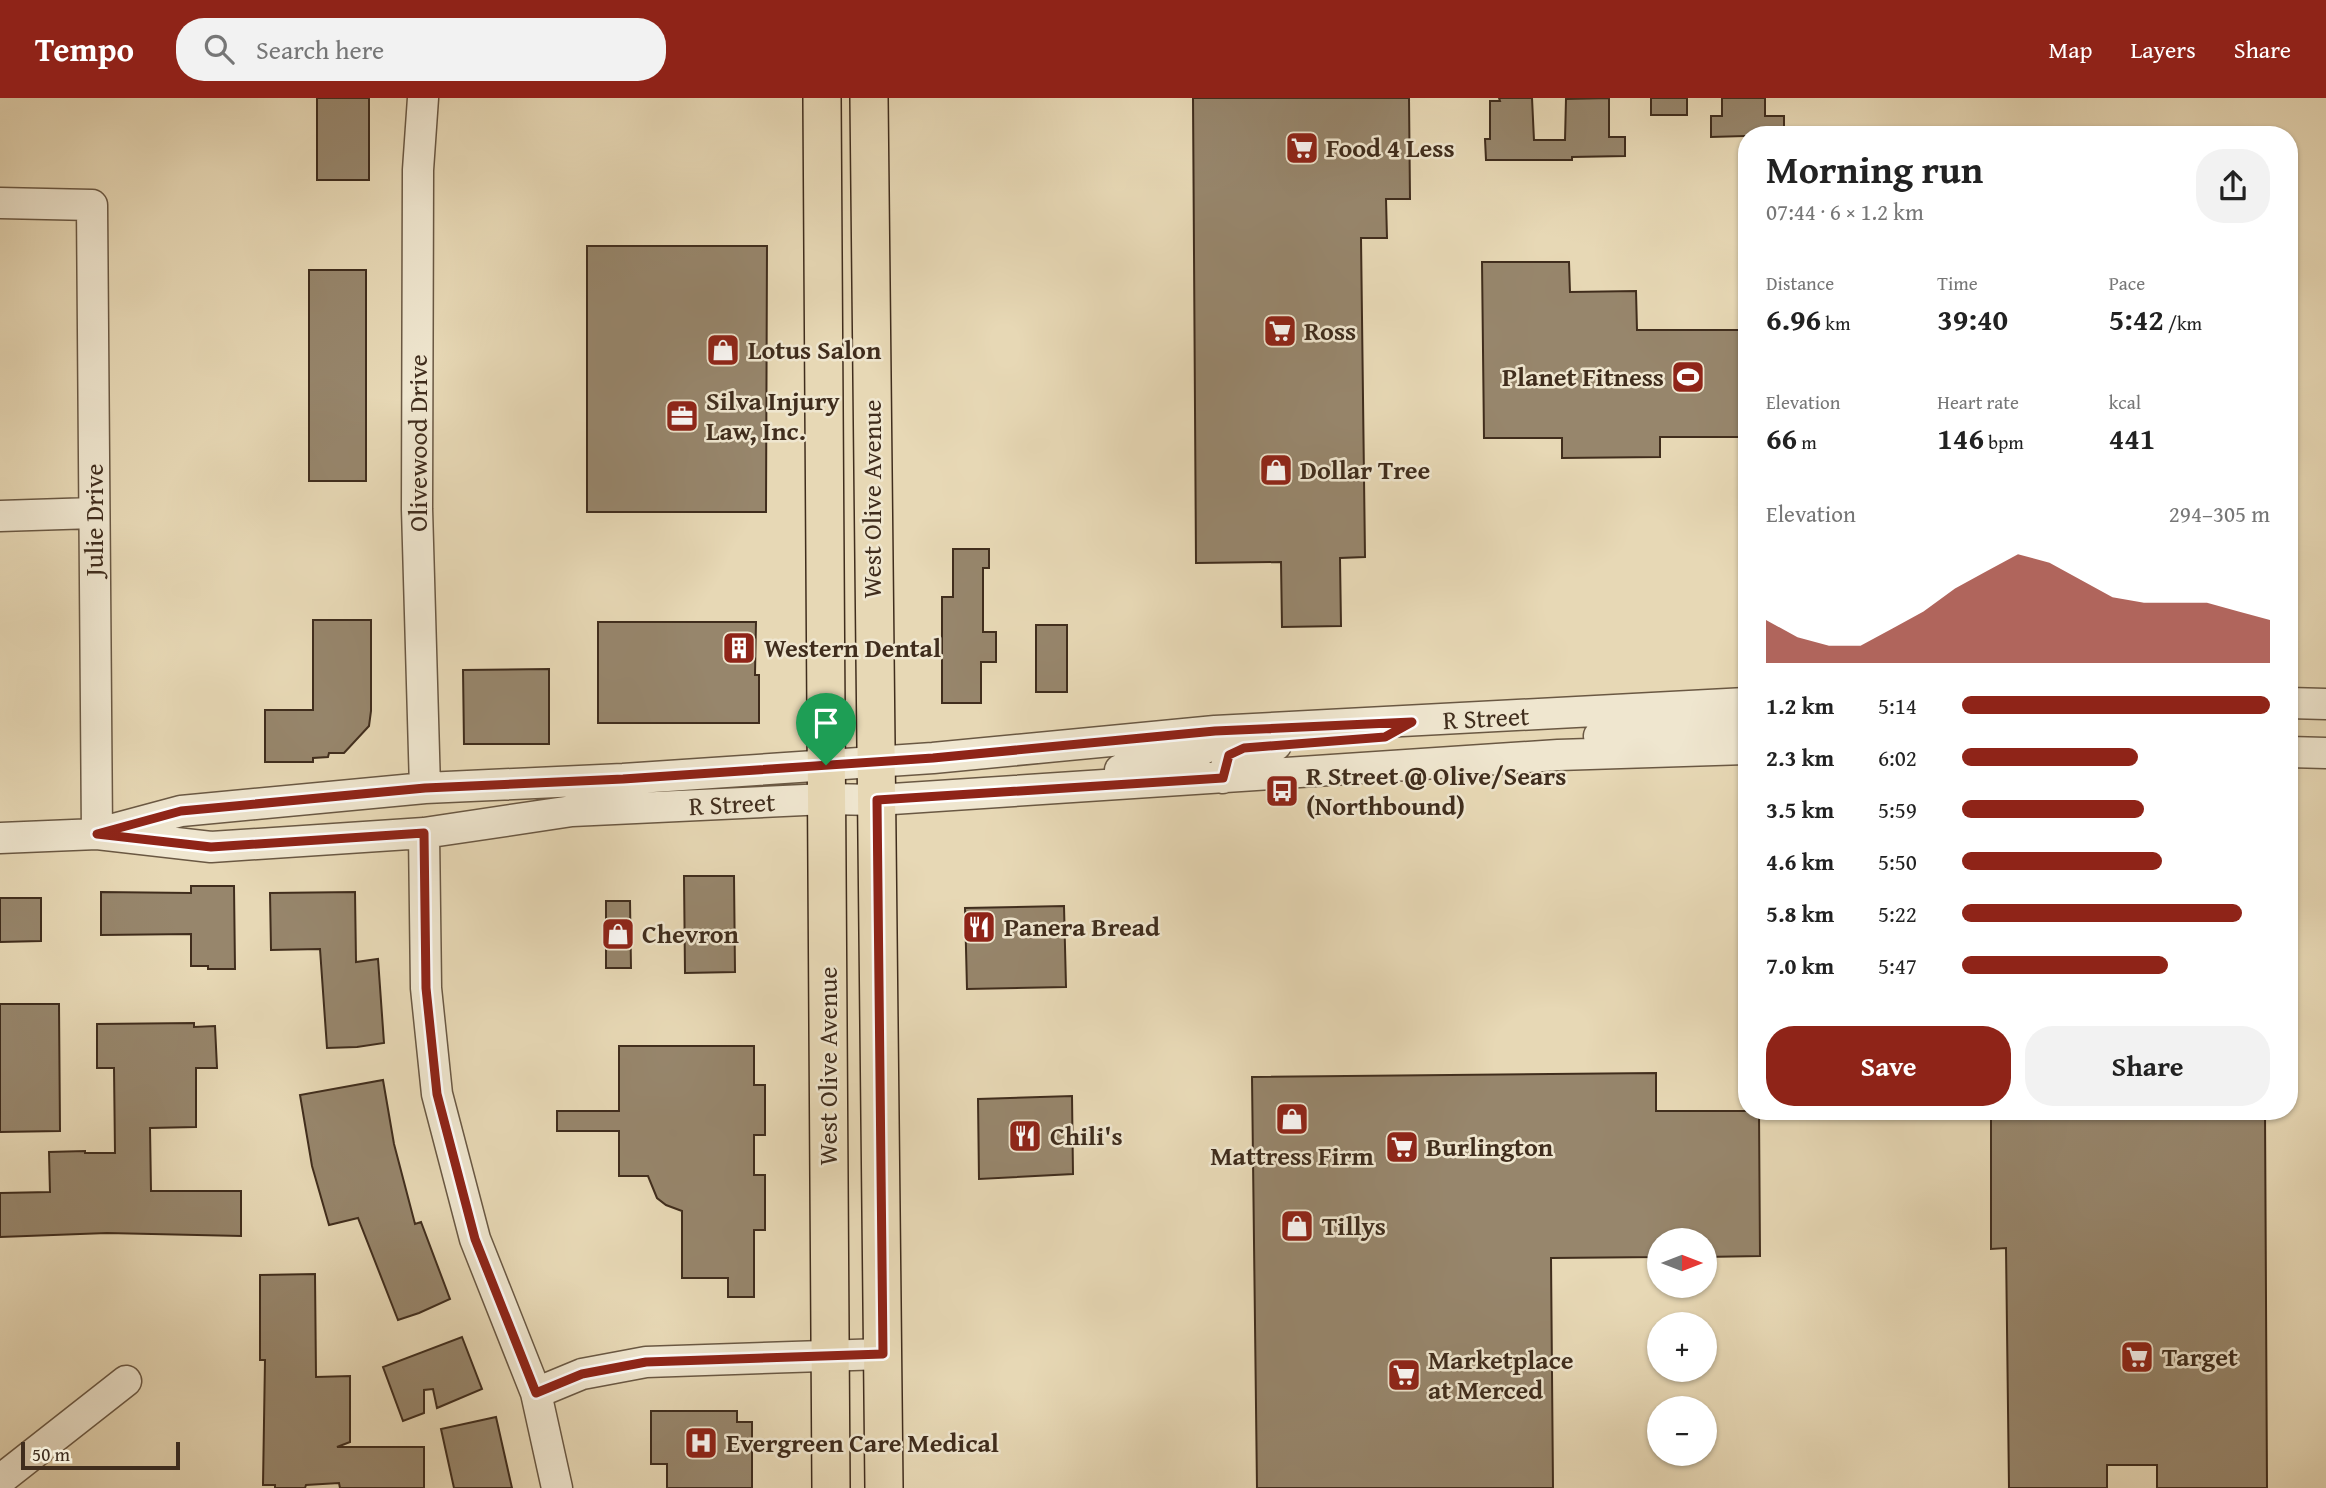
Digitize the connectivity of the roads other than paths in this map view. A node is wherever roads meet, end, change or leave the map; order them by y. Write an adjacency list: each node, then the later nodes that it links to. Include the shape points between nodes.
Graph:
1 (423, 98): 22 (street, Olivewood Drive, via 418,170 417,509)
2 (822, 98): 20 (main road, West Olive Avenue)
3 (869, 98): 17 (main road, West Olive Avenue)
4 (0, 203): 5 (street, Julie Drive, via 92,205)
5 (94, 513): 6 (street); 25 (street, Julie Drive)
6 (0, 516)
7 (1738, 703): 10 (street, R Street)
8 (2298, 704): 9 (street)
9 (2326, 704)
10 (1412, 722): 12 (street, R Street); 18 (street, via 1385,737 1244,748 1229,755)
11 (1738, 726): 16 (street, via 1581,739)
12 (1215, 731): 17 (street, R Street); 21 (street, via 1208,746 1195,754 1118,770)
13 (1738, 750): 16 (street, R Street)
14 (2298, 752): 15 (street)
15 (2326, 753)
16 (1558, 755): 18 (street, R Street)
17 (876, 762): 20 (street, R Street); 23 (main road, West Olive Avenue)
18 (1223, 778): 21 (street, R Street)
19 (554, 782): 20 (street, R Street); 22 (street, R Street); 24 (street, via 531,795 438,810)
20 (826, 782): 23 (street, R Street); 24 (street, R Street); 29 (main road, West Olive Avenue)
21 (1096, 785): 23 (street, R Street)
22 (425, 788): 25 (street, R Street, via 181,811); 27 (street, via 386,808 267,821)
23 (877, 800): 28 (main road, West Olive Avenue)
24 (424, 833): 27 (street, R Street); 31 (street, via 426,988 437,1094 475,1239)
25 (97, 834): 26 (street, R Street); 27 (street, R Street, via 211,847)
26 (0, 838)
27 (232, 845)
28 (883, 1354): 29 (street); 35 (main road, West Olive Avenue)
29 (830, 1356): 31 (street, via 646,1362 582,1374); 34 (main road, West Olive Avenue)
30 (126, 1381): 32 (street)
31 (536, 1393): 33 (street)
32 (0, 1480)
33 (557, 1488)
34 (831, 1488)
35 (884, 1488)

